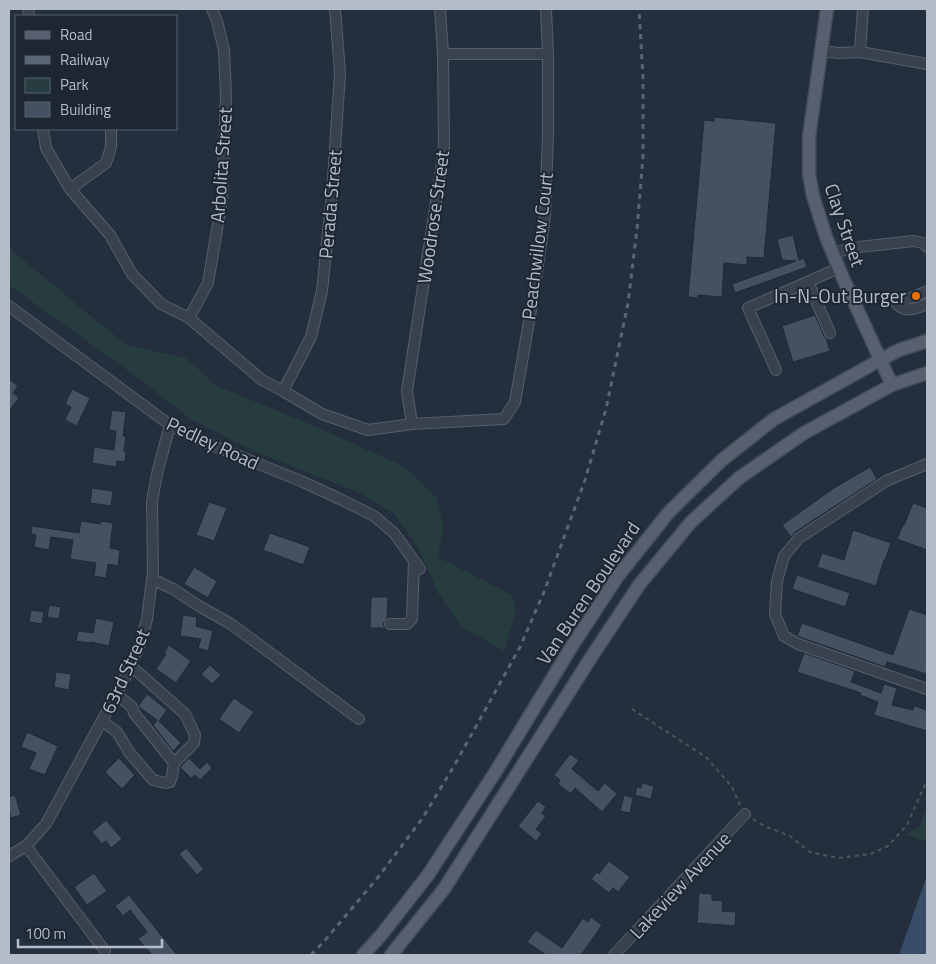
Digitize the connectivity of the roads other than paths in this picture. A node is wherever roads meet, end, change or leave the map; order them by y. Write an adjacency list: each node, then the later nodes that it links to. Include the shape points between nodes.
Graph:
1 (212, 9): 22 (street, Arbolita Street, via 224,50 226,97 222,200 208,283)
2 (335, 9): 29 (street, Perada Street, via 340,73 322,291 311,337)
3 (440, 9): 9 (street, Woodrose Street)
4 (546, 9): 10 (street, Peachwillow Court)
5 (827, 9): 7 (main road, Clay Street)
6 (863, 9): 8 (street)
7 (821, 51): 8 (street, via 839,54); 16 (main road, Clay Street, via 809,137 809,174 812,196)
8 (860, 52): 11 (street)
9 (443, 54): 10 (street); 30 (street, Woodrose Street, via 444,150 407,391)
10 (548, 54): 30 (street, Peachwillow Court, via 545,216 515,402 504,419)
11 (927, 64)
12 (43, 130): 14 (street, via 46,148)
13 (110, 130): 14 (street, via 111,148 106,163)
14 (70, 189): 22 (street, via 110,235 132,274 161,304)
15 (927, 247): 16 (street, via 914,241)
16 (832, 253): 17 (main road, Clay Street)
17 (839, 268): 18 (street); 25 (main road, Clay Street)
18 (808, 282): 23 (street); 26 (street, via 748,308)
19 (927, 291): 20 (street, via 895,302 905,310)
20 (927, 304)
21 (9, 306): 31 (street, Pedley Road)
22 (189, 318): 29 (street, via 262,380)
23 (830, 333)
24 (927, 341): 25 (main road, Van Buren Boulevard)
25 (880, 360): 28 (main road, Clay Street); 45 (main road, Van Buren Boulevard, via 774,419 722,460 669,512 618,576 428,875)
26 (776, 370)
27 (927, 373): 28 (main road, Van Buren Boulevard)
28 (892, 385): 46 (main road, Van Buren Boulevard, via 804,433 758,464 691,522 639,585 444,889)
29 (284, 391): 30 (street, via 322,414 368,430)
30 (412, 424)
31 (170, 425): 33 (street, 63rd Street, via 152,500); 34 (street, Pedley Road, via 342,500 374,516 394,533 417,565 412,619 407,624)
32 (927, 464): 36 (street, via 886,481 799,538 784,556 777,581 774,614 784,636 798,644)
33 (152, 579): 35 (street, 63rd Street, via 147,619); 38 (street, via 231,624)
34 (390, 624)
35 (130, 666): 37 (street, 63rd Street); 40 (street, via 185,714 195,735 194,743)
36 (927, 689)
37 (116, 694): 39 (street, 63rd Street); 40 (street, via 132,707)
38 (359, 719)
39 (102, 720): 40 (street, via 117,732 153,780 170,782); 42 (street, 63rd Street, via 46,824)
40 (174, 763)
41 (745, 814): 47 (street, Lakeview Avenue)
42 (26, 846): 43 (street, 63rd Street); 44 (street)
43 (9, 856)
44 (105, 951)
45 (363, 955)
46 (391, 955)
47 (614, 955)

